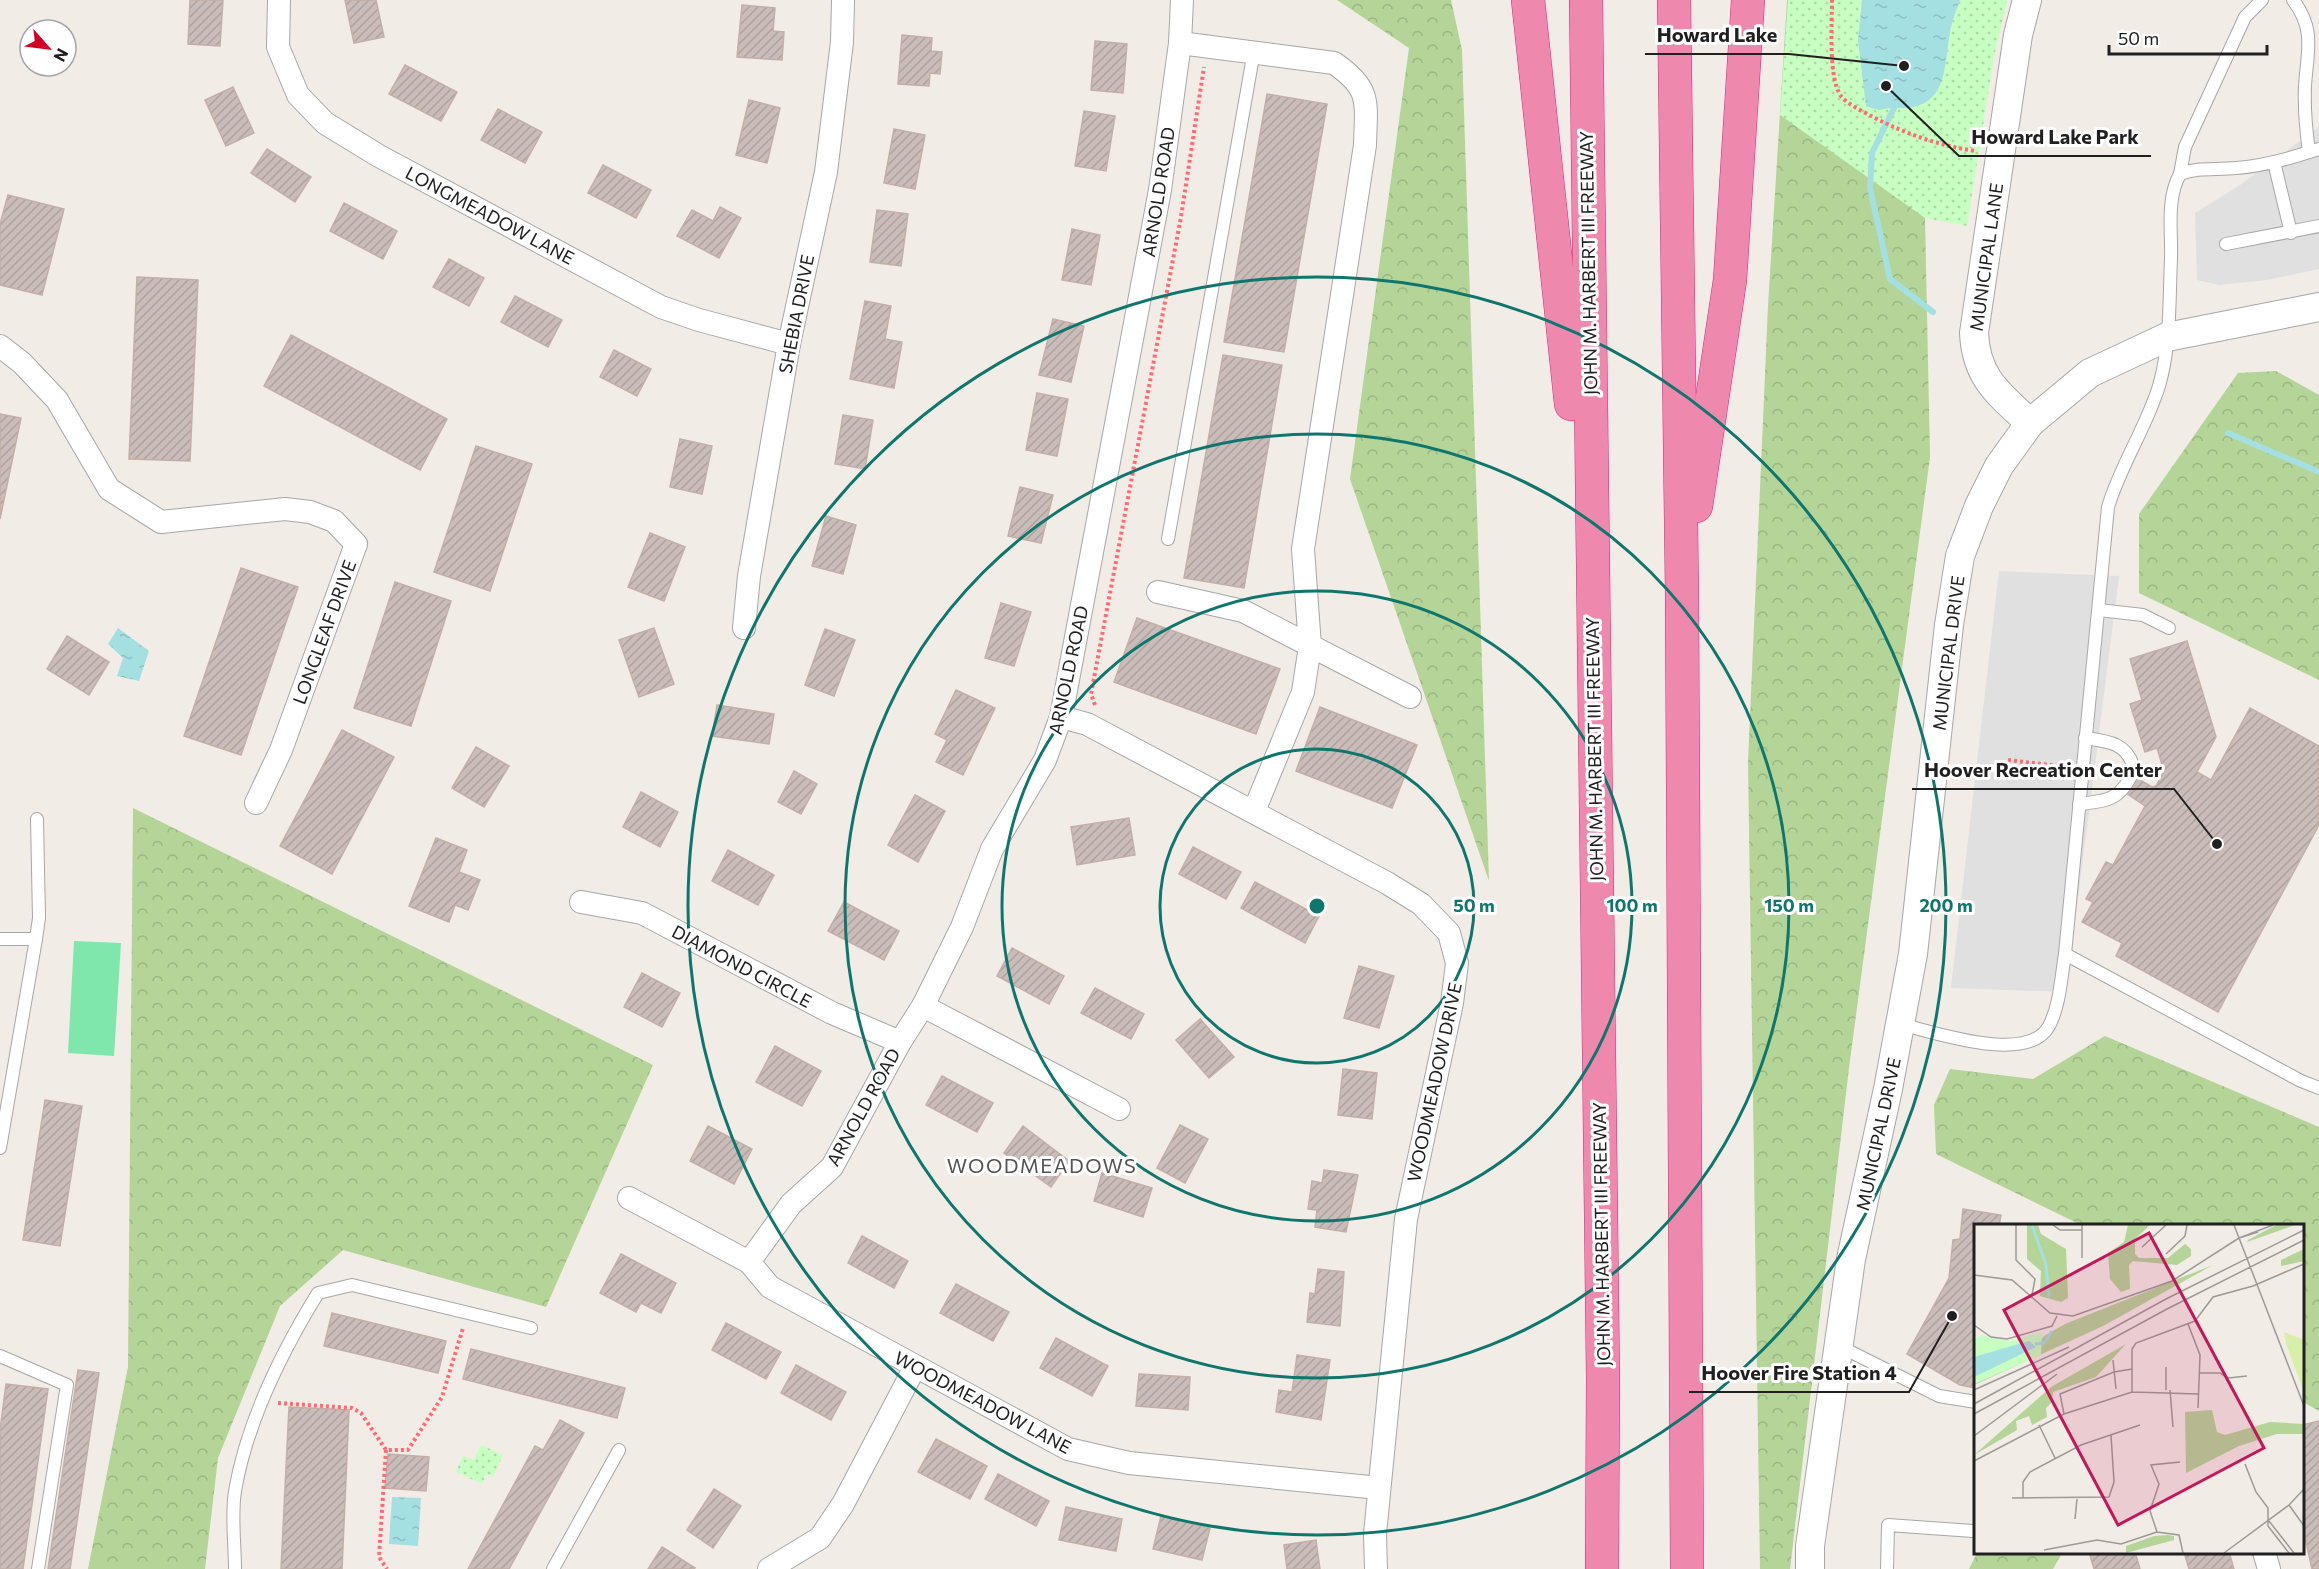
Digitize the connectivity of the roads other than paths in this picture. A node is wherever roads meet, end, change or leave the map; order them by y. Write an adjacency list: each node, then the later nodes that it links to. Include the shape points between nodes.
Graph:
1 (279, 0): 21 (street, LONGMEADOW LANE, via 278,47 298,95 325,123 379,156 661,307)
2 (843, 0): 21 (street, SHEBIA DRIVE, via 842,42 826,172)
3 (1182, 0): 11 (street, ARNOLD ROAD)
4 (1528, 0): 26 (highway)
5 (1586, 0): 26 (highway, JOHN M. HARBERT III FREEWAY)
6 (1674, 0): 27 (highway)
7 (1748, 0): 27 (highway, via 1730,280)
8 (2027, 0): 23 (street, MUNICIPAL LANE, via 2018,35 1974,333 1975,355 1983,376)
9 (2262, 0): 15 (lane, via 2245,17 2185,147)
10 (2293, 0): 13 (lane, via 2304,14 2310,46 2305,118)
11 (1180, 43): 12 (street); 33 (street, ARNOLD ROAD, via 1160,190)
12 (1254, 51): 24 (lane); 31 (street, via 1334,63 1353,76 1366,98 1365,145 1303,549)
13 (2314, 151): 14 (lane)
14 (2274, 162): 15 (lane); 17 (lane)
15 (2180, 174): 20 (lane, via 2172,190)
16 (2319, 226): 17 (lane)
17 (2291, 233): 18 (lane)
18 (2226, 244)
19 (2319, 307): 20 (street, MUNICIPAL DRIVE)
20 (2167, 337): 23 (street, MUNICIPAL DRIVE, via 2090,373); 28 (lane, via 2153,403 2118,475 2108,507)
21 (789, 344): 29 (street, SHEBIA DRIVE, via 749,576)
22 (0, 346): 35 (street, LONGLEAF DRIVE, via 57,400 109,489 161,522 285,509 310,512 334,521 356,544 280,750)
23 (2030, 423): 44 (street, MUNICIPAL DRIVE, via 1999,466 1960,556 1913,954)
24 (1168, 539)
25 (1158, 592): 31 (street, via 1243,611)
26 (1592, 597): 65 (highway, JOHN M. HARBERT III FREEWAY)
27 (1682, 597): 66 (highway)
28 (2099, 610): 30 (lane, via 2143,615); 34 (lane)
29 (744, 628)
30 (2169, 628)
31 (1310, 646): 32 (street); 37 (street, via 1303,692)
32 (1410, 697)
33 (1061, 717): 37 (street, WOODMEADOW DRIVE, via 1087,724); 43 (street, ARNOLD ROAD, via 1045,760 992,849 962,927)
34 (2085, 738): 36 (lane); 36 (lane, via 2113,742 2125,749 2134,769 2117,796)
35 (256, 803)
36 (2079, 804): 42 (lane)
37 (1254, 811): 57 (street, WOODMEADOW DRIVE, via 1421,904 1449,933 1457,963 1406,1220)
38 (37, 819): 41 (lane)
39 (581, 902): 45 (street, DIAMOND CIRCLE, via 642,913 832,1013)
40 (0, 939): 41 (lane)
41 (36, 939): 48 (lane)
42 (2064, 954): 44 (lane, via 2056,1008 2048,1029 2032,1041 2017,1046); 46 (lane)
43 (923, 1006): 45 (street, ARNOLD ROAD); 47 (street)
44 (1900, 1024): 52 (street, MUNICIPAL DRIVE, via 1851,1259)
45 (900, 1042): 50 (street, ARNOLD ROAD, via 832,1167 791,1204)
46 (2319, 1088)
47 (1119, 1109)
48 (0, 1148)
49 (630, 1198): 50 (street, WOODMEADOW LANE)
50 (749, 1262): 54 (street, WOODMEADOW LANE, via 770,1287)
51 (531, 1328): 61 (lane, via 351,1285 318,1293 295,1330 249,1430 235,1493)
52 (1839, 1346): 55 (lane, via 1939,1396); 67 (street, MUNICIPAL DRIVE)
53 (0, 1356): 60 (lane, via 67,1385)
54 (915, 1367): 57 (street, WOODMEADOW LANE, via 1068,1449 1094,1457 1129,1464); 63 (street, via 843,1504 820,1538)
55 (1974, 1402)
56 (619, 1450): 62 (lane)
57 (1378, 1488): 64 (street, WOODMEADOW DRIVE)
58 (1973, 1531): 68 (lane, via 1888,1525)
59 (2265, 1554): 69 (street)
60 (38, 1569)
61 (235, 1569)
62 (553, 1569)
63 (769, 1569)
64 (1376, 1569)
65 (1602, 1569)
66 (1687, 1569)
67 (1810, 1569)
68 (1887, 1569)
69 (2269, 1569)

